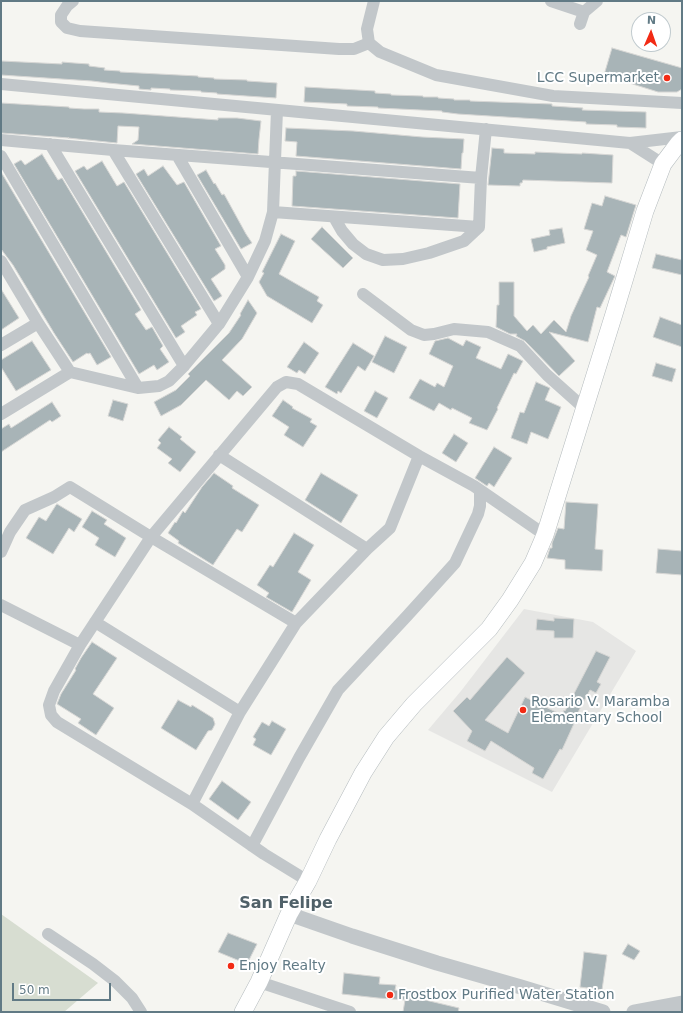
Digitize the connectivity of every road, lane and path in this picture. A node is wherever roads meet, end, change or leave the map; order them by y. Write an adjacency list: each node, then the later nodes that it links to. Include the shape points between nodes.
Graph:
1 (73, 1): 7 (street, via 61,15 61,22 67,28 80,31 339,49 354,49)
2 (374, 1): 7 (street, via 367,28)
3 (551, 1): 5 (street)
4 (597, 1): 5 (street)
5 (584, 12): 6 (street)
6 (580, 24)
7 (370, 43): 9 (street, via 380,52 436,76 553,96)
8 (1, 84): 10 (street)
9 (682, 103)
10 (277, 110): 11 (street); 19 (street)
11 (486, 129): 14 (street); 21 (street)
12 (682, 138): 14 (street); 20 (main road)
13 (1, 140): 15 (street)
14 (630, 143): 20 (street)
15 (50, 144): 16 (street); 31 (street)
16 (113, 150): 17 (street); 29 (street)
17 (177, 155): 19 (street); 26 (street)
18 (1, 156): 33 (street)
19 (276, 162): 21 (street); 22 (street)
20 (663, 164): 34 (main road, via 645,211)
21 (481, 178): 24 (street)
22 (273, 212): 23 (street); 26 (street, via 265,241)
23 (334, 217): 24 (street); 24 (street, via 354,244 366,254 383,260 403,259 457,243)
24 (478, 227)
25 (3, 269): 28 (street)
26 (248, 277): 29 (street)
27 (363, 294): 34 (street, via 411,330 424,335 454,329 488,332 520,346 546,375)
28 (38, 323): 30 (street); 32 (street)
29 (219, 324): 31 (street)
30 (1, 345)
31 (184, 366): 33 (street, via 169,381 159,386)
32 (70, 372): 33 (street); 35 (street)
33 (138, 388)
34 (584, 408): 39 (main road)
35 (1, 414)
36 (219, 455): 37 (street, via 277,387 286,382 298,384); 40 (street); 41 (street)
37 (420, 456): 38 (street); 41 (street, via 390,528)
38 (480, 491): 39 (street); 49 (street, via 478,514 455,563 338,690)
39 (545, 535): 50 (main road, via 526,575 489,629 414,704 386,737 363,773)
40 (151, 537): 42 (street, via 70,487 25,510 10,532); 44 (street); 45 (street)
41 (367, 548): 45 (street)
42 (1, 552)
43 (1, 605): 46 (street)
44 (95, 622): 46 (street); 47 (street)
45 (296, 623): 47 (street)
46 (80, 645): 48 (street, via 54,691 49,705 51,715 57,722)
47 (240, 712): 48 (street)
48 (192, 804): 49 (street)
49 (252, 846): 50 (street)
50 (308, 881): 51 (main road)
51 (289, 914): 53 (main road); 59 (street, via 430,961)
52 (48, 934): 56 (street, via 115,981 132,998)
53 (259, 982): 55 (street); 57 (main road)
54 (682, 1003): 60 (street)
55 (330, 1009): 58 (street)
56 (141, 1012)
57 (243, 1012)
58 (350, 1012)
59 (603, 1012)
60 (635, 1012)

